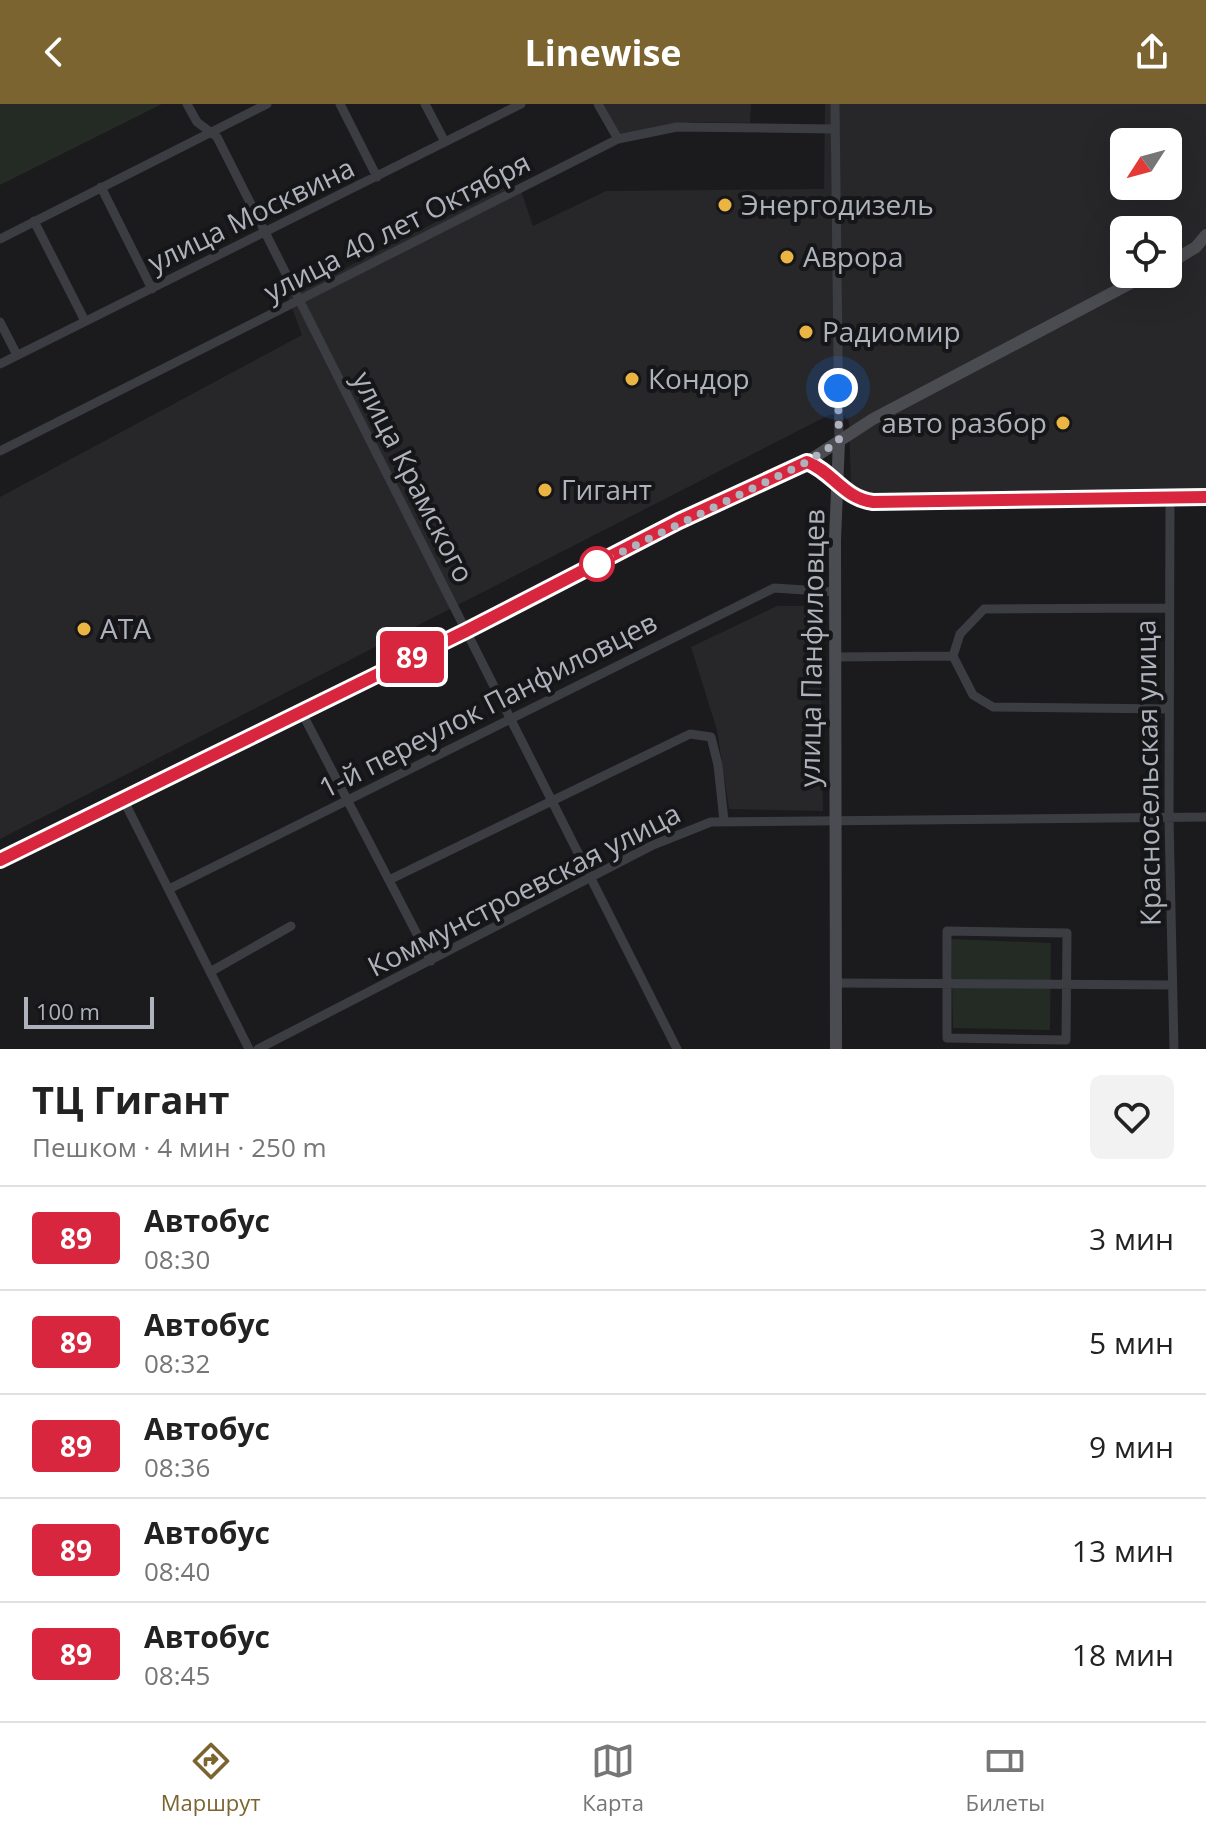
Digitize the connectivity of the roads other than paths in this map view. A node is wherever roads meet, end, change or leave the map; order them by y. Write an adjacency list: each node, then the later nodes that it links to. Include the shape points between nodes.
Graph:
1 (187, 104): 11 (street, улица Крамского)
2 (240, 104): 9 (street)
3 (267, 104): 9 (street)
4 (340, 104): 14 (street)
5 (425, 104): 13 (street)
6 (598, 104): 12 (street)
7 (835, 104): 10 (street, улица Панфиловцев)
8 (514, 105): 13 (street, улица Москвина)
9 (236, 119): 11 (street)
10 (835, 129): 12 (street, улица 40 лет Октября, via 677,127); 28 (street, улица Панфиловцев)
11 (210, 132): 15 (street); 17 (street, улица Крамского)
12 (618, 139): 23 (street, улица 40 лет Октября)
13 (445, 142): 14 (street, улица Москвина)
14 (377, 177): 17 (street, улица Москвина)
15 (101, 187): 16 (street); 22 (street)
16 (34, 221): 19 (street); 24 (street)
17 (265, 234): 22 (street, улица Москвина); 23 (street, улица Крамского)
18 (1206, 235): 20 (street)
19 (0, 239)
20 (1182, 256)
21 (1122, 288): 28 (street)
22 (152, 289): 24 (street, улица Москвина)
23 (299, 302): 29 (street, улица 40 лет Октября); 36 (street, улица Крамского)
24 (85, 321): 26 (street, улица Москвина)
25 (0, 322): 26 (street)
26 (17, 355): 27 (street, улица Москвина)
27 (0, 364)
28 (839, 441): 30 (street); 31 (street, улица Панфиловцев)
29 (0, 451)
30 (807, 462): 31 (street); 36 (street)
31 (838, 486): 32 (street, via 848,495 873,502); 34 (street, улица Панфиловцев)
32 (1170, 497): 33 (street); 35 (street, Красносельская улица)
33 (1206, 497)
34 (835, 592): 38 (street, улица Панфиловцев); 41 (street, 1-й переулок Панфиловцев, via 774,588)
35 (1168, 608): 37 (street, via 984,609 960,634); 39 (street, Красносельская улица)
36 (466, 631): 40 (street); 41 (street, улица Крамского)
37 (953, 656): 38 (street); 39 (street, via 973,695 993,707)
38 (835, 657): 48 (street, улица Панфиловцев)
39 (1169, 709): 46 (street, Красносельская улица)
40 (301, 711): 43 (street); 44 (street)
41 (508, 718): 42 (street, улица Крамского); 43 (street, 1-й переулок Панфиловцев)
42 (550, 799): 47 (street, via 699,733 711,737); 50 (street, улица Крамского); 51 (street)
43 (348, 800): 51 (street); 52 (street, 1-й переулок Панфиловцев)
44 (124, 801): 49 (street); 52 (street)
45 (1206, 817): 46 (street, Коммунстроевская улица)
46 (1169, 818): 48 (street, Коммунстроевская улица); 59 (street, Красносельская улица)
47 (724, 821): 48 (street, Коммунстроевская улица); 50 (street, Коммунстроевская улица, via 653,845)
48 (834, 823): 56 (street, улица Панфиловцев)
49 (0, 860)
50 (592, 879): 54 (street, Коммунстроевская улица); 62 (street, улица Крамского)
51 (389, 880): 54 (street)
52 (169, 889): 55 (street)
53 (291, 926): 55 (street)
54 (431, 961): 61 (street, Коммунстроевская улица)
55 (210, 972): 60 (street)
56 (836, 983): 57 (street); 63 (street, улица Панфиловцев)
57 (947, 984): 58 (street); 58 (street, via 947,931 1067,933); 58 (street, via 947,1038 1066,1040)
58 (1066, 984): 59 (street)
59 (1172, 985): 64 (street, Красносельская улица)
60 (249, 1049)
61 (258, 1049)
62 (677, 1049)
63 (836, 1049)
64 (1174, 1049)

